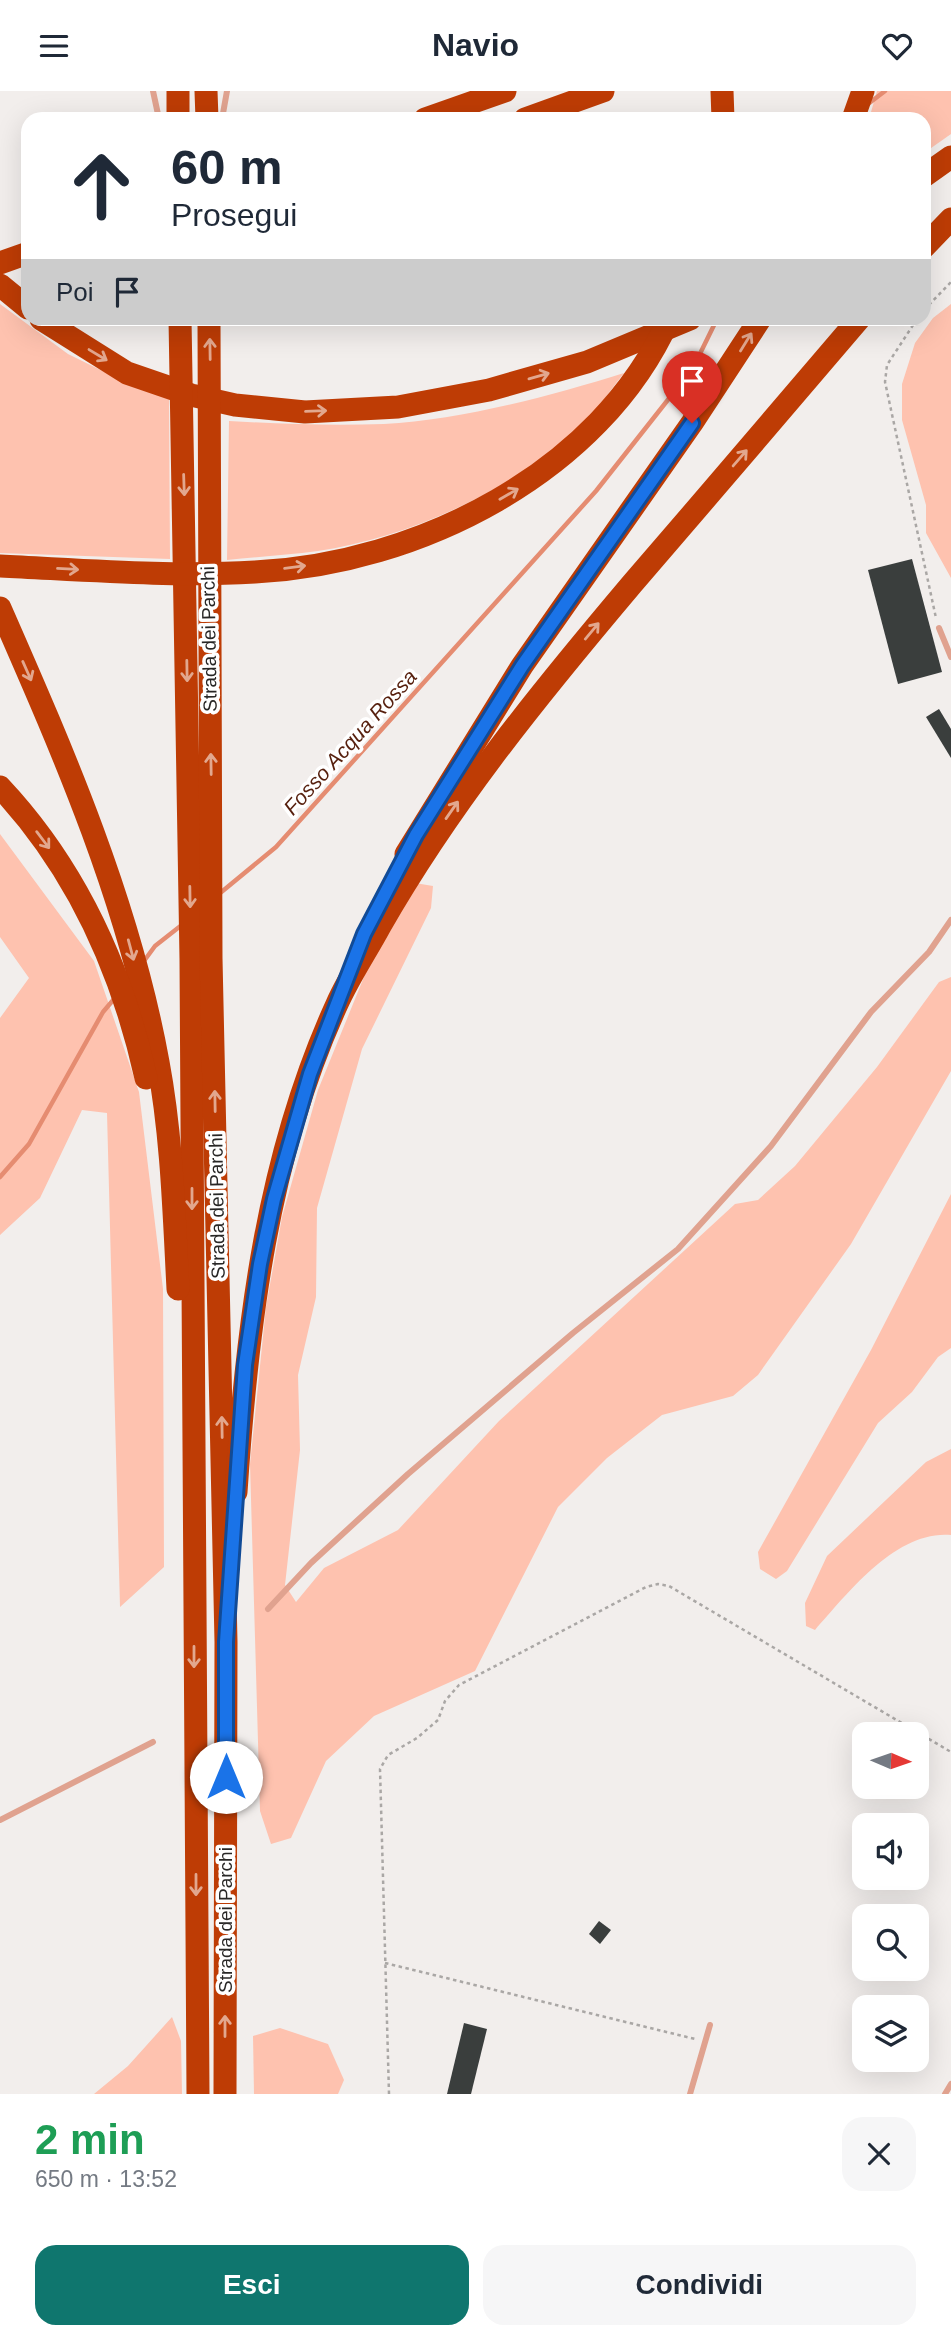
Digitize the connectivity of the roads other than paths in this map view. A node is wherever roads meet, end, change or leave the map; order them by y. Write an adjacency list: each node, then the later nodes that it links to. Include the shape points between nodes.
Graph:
1 (153, 91): 9 (lane)
2 (178, 91): 10 (highway)
3 (206, 91): 11 (highway)
4 (227, 91): 12 (lane)
5 (505, 91): 13 (highway)
6 (603, 91): 14 (highway)
7 (722, 91): 15 (highway)
8 (863, 91): 16 (highway)
9 (158, 112)
10 (178, 112)
11 (206, 112)
12 (223, 112)
13 (445, 112)
14 (544, 112)
15 (723, 112)
16 (856, 112)
17 (951, 157): 18 (highway)
18 (931, 171)
19 (951, 219): 20 (highway)
20 (931, 240)
21 (21, 256): 22 (highway)
22 (0, 263)
23 (0, 285): 26 (highway)
24 (21, 292): 25 (highway)
25 (0, 300)
26 (21, 302)
27 (52, 326): 31 (highway, one-way to 31, via 127,373 191,395 305,412 398,407 489,390 587,362)
28 (180, 326): 34 (highway, Strada dei Parchi, one-way to 34, via 182,417)
29 (209, 326): 34 (highway, Strada dei Parchi, one-way to 29, via 210,422)
30 (666, 326): 35 (highway, one-way to 30, via 127,573 256,572 334,562 407,541 513,493 568,452 606,414)
31 (673, 326)
32 (755, 326): 43 (highway, one-way to 32, via 381,900 448,782)
33 (853, 326): 43 (highway, one-way to 33, via 415,867 465,792 571,657)
34 (197, 553): 41 (highway, Strada dei Parchi)
35 (0, 566)
36 (0, 608): 42 (highway, one-way to 42, via 57,739 118,903)
37 (939, 628): 38 (lane)
38 (951, 657)
39 (0, 787): 42 (highway, one-way to 42, via 54,854)
40 (951, 920): 45 (lane, via 929,952 871,1011 771,1146 678,1249 408,1474)
41 (201, 959): 44 (highway, Strada dei Parchi, one-way to 44); 46 (highway, Strada dei Parchi, one-way to 41)
42 (136, 1001): 44 (highway, via 158,1062 170,1145)
43 (338, 1003): 46 (highway, via 298,1111 260,1264 245,1365)
44 (194, 1589): 51 (highway, Strada dei Parchi, one-way to 51)
45 (268, 1609)
46 (226, 1642): 52 (highway, Strada dei Parchi, one-way to 46)
47 (153, 1742): 48 (lane)
48 (0, 1820)
49 (710, 2025): 53 (lane)
50 (951, 2084): 54 (lane)
51 (198, 2094)
52 (225, 2094)
53 (690, 2094)
54 (945, 2094)

